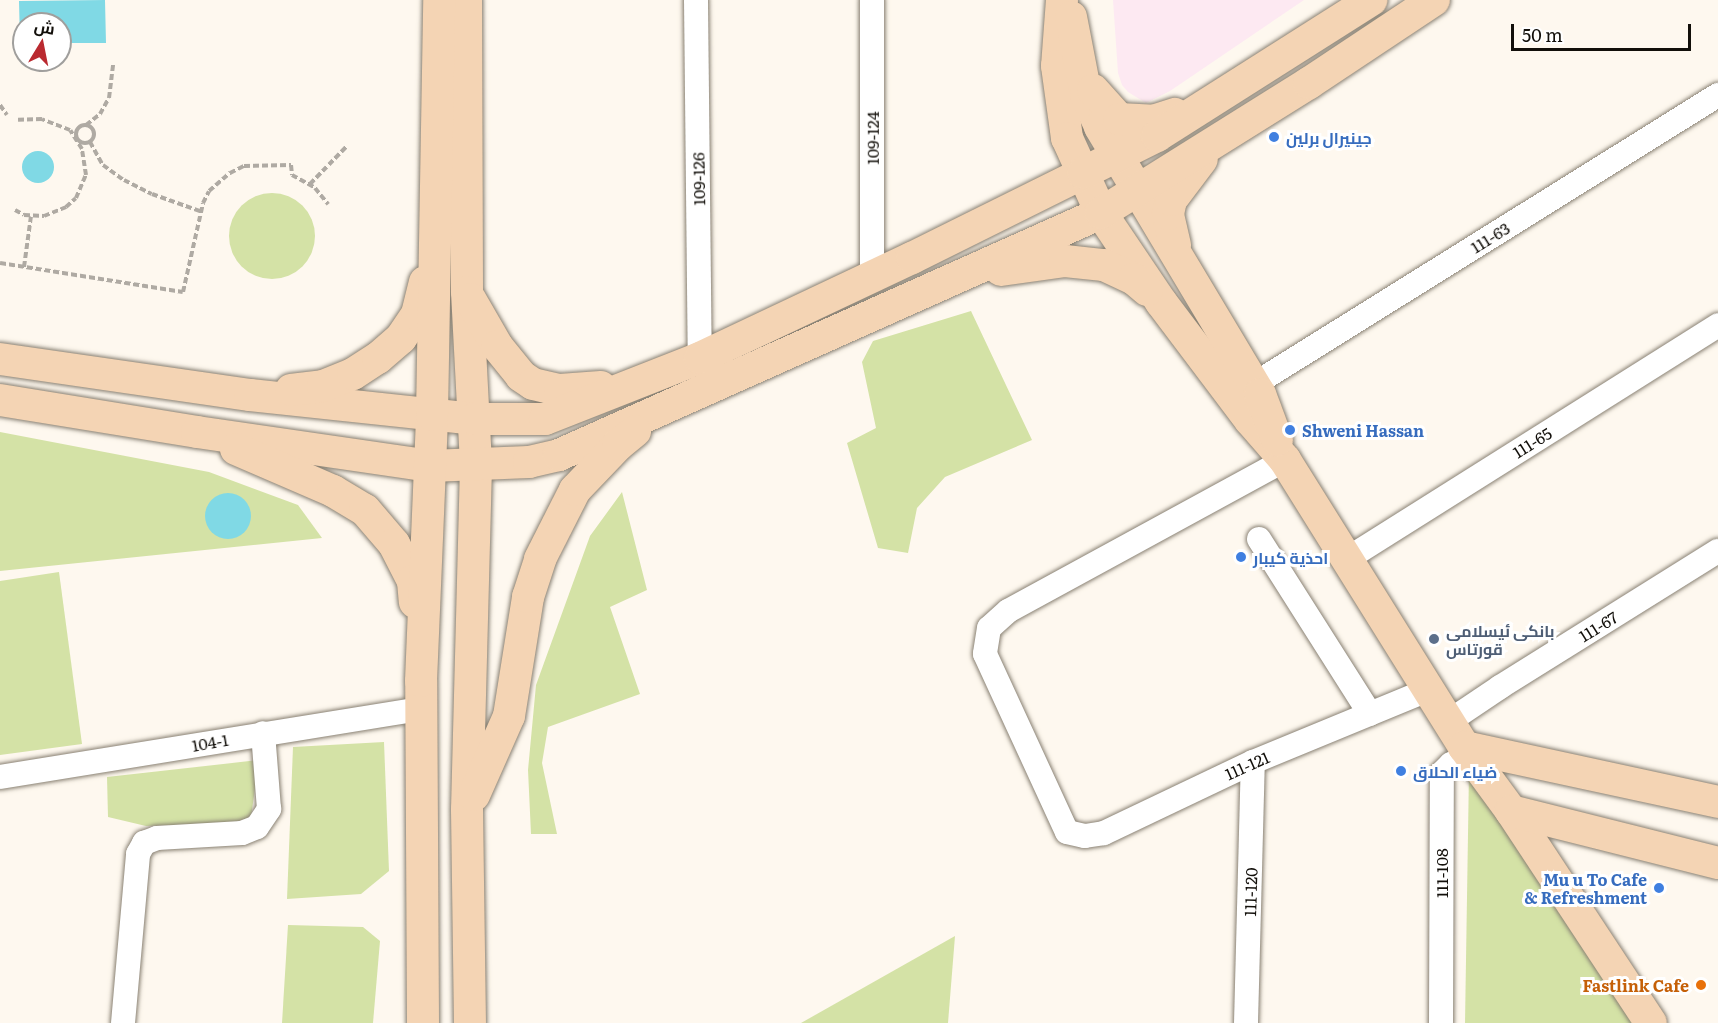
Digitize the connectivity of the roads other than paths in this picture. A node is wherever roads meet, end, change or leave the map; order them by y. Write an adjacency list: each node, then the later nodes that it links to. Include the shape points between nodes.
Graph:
1 (439, 0): 18 (main road)
2 (466, 0): 22 (main road)
3 (696, 0): 25 (street, 109-126)
4 (872, 0): 19 (street, 109-124)
5 (1062, 0): 12 (main road, via 1058,66)
6 (1066, 0): 9 (main road)
7 (1371, 0): 10 (main road)
8 (1434, 0): 13 (main road)
9 (1082, 71): 10 (main road, via 1106,108 1119,119 1134,122 1179,113); 15 (main road, via 1086,95 1100,127)
10 (1223, 94): 15 (main road, via 1156,136)
11 (1718, 95): 28 (street, 111-63)
12 (1062, 105): 14 (main road, via 1067,138); 16 (main road, via 1057,164)
13 (1216, 142): 15 (main road); 21 (main road, via 1171,200 1168,214 1172,239)
14 (1083, 173): 15 (main road); 16 (main road); 17 (main road)
15 (1128, 175): 17 (main road); 21 (main road)
16 (1031, 198): 19 (main road)
17 (1101, 213): 20 (main road); 23 (main road)
18 (435, 240): 29 (main road, via 417,314 401,338 353,374 322,386); 32 (main road)
19 (872, 277): 25 (main road)
20 (956, 278): 23 (main road, via 1065,261 1104,265 1134,279); 31 (main road)
21 (1198, 288): 35 (main road, via 1260,394)
22 (466, 292): 27 (main road, via 508,363 533,384 560,390 589,389); 33 (main road)
23 (1161, 302): 35 (main road)
24 (1718, 325): 40 (street, 111-65)
25 (700, 358): 27 (main road)
26 (0, 359): 29 (main road)
27 (646, 379): 33 (main road, via 545,419)
28 (1262, 380)
29 (250, 395): 32 (main road)
30 (0, 400): 34 (main road)
31 (666, 407): 37 (main road, via 559,455); 50 (main road, via 592,471 575,490 557,521 528,597 509,716)
32 (432, 415): 33 (main road); 36 (main road)
33 (474, 418): 37 (main road)
34 (196, 432): 36 (main road); 42 (main road, via 333,490 365,510 382,528 413,581)
35 (1285, 460): 40 (main road); 46 (street, 111-121, via 1008,611 989,628 985,654 1067,832 1085,836 1104,833)
36 (430, 465): 37 (main road); 42 (main road)
37 (476, 466): 50 (main road)
38 (1259, 539): 43 (street)
39 (1718, 551): 45 (street, 111-67, via 1500,687)
40 (1347, 559): 41 (main road)
41 (1428, 690): 43 (street, 111-121); 45 (main road)
42 (421, 695): 44 (street, 104-1); 54 (main road)
43 (1370, 714): 46 (street, 111-121)
44 (263, 733): 48 (street, 104-1); 53 (street, via 269,809 257,827 242,833 157,838 144,843 138,854)
45 (1456, 734): 47 (main road); 49 (main road)
46 (1253, 762): 56 (street, 111-120)
47 (1483, 774): 51 (main road); 57 (street, 111-108, via 1462,762 1450,764 1442,773)
48 (0, 777)
49 (1716, 799)
50 (468, 810): 55 (main road)
51 (1512, 811): 52 (main road); 58 (main road)
52 (1718, 862)
53 (123, 1023)
54 (423, 1023)
55 (470, 1023)
56 (1246, 1023)
57 (1441, 1023)
58 (1651, 1023)

